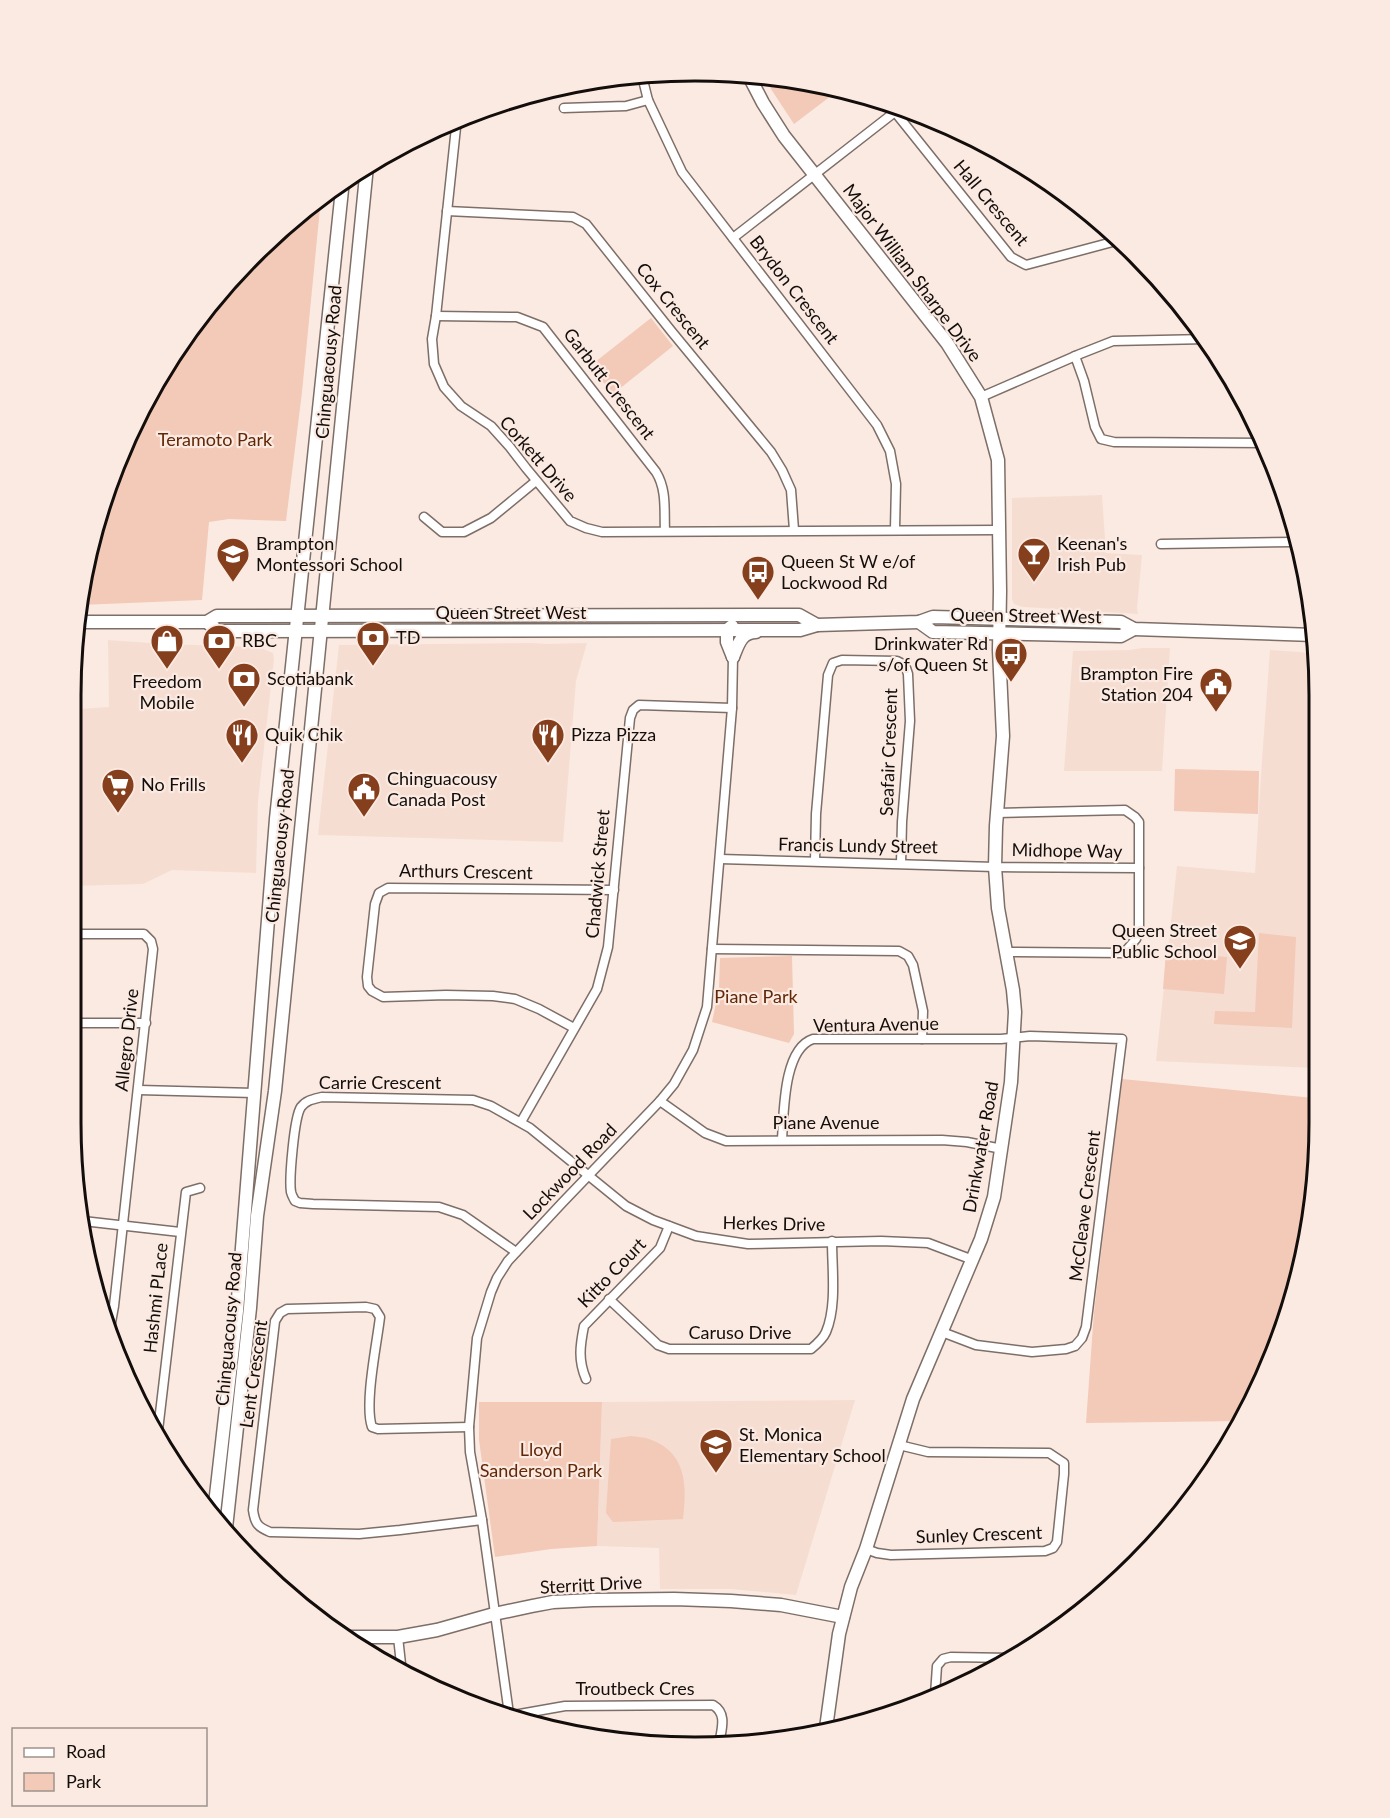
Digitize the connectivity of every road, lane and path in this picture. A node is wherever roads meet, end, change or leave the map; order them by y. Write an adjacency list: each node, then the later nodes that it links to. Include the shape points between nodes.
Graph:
1 (644, 83): 3 (street, Brydon Crescent)
2 (753, 84): 8 (main road, Major William Sharpe Drive, via 784,136)
3 (648, 100): 4 (street); 12 (street, Brydon Crescent, via 682,172)
4 (564, 108)
5 (893, 114): 8 (street)
6 (905, 119): 13 (street, Hall Crescent, via 1011,257 1026,265)
7 (456, 130): 11 (street, Corkett Drive)
8 (814, 174): 12 (street); 17 (main road, Major William Sharpe Drive, via 947,343)
9 (366, 177): 30 (main road, Chinguacousy Road)
10 (342, 193): 29 (main road, Chinguacousy Road)
11 (447, 211): 14 (street, Corkett Drive); 22 (street, Cox Crescent, via 573,217 586,224 771,452 791,490)
12 (733, 238): 21 (street, Brydon Crescent, via 877,425 890,451 896,484)
13 (1110, 243)
14 (436, 315): 19 (street, Corkett Drive, via 432,339 434,364 444,387 461,406 491,426); 24 (street, Garbutt Crescent, via 517,317 543,327 663,483)
15 (1195, 339): 16 (street, via 1113,341)
16 (1075, 356): 17 (street); 18 (street, via 1101,439)
17 (981, 397): 23 (main road, Major William Sharpe Drive, via 998,460)
18 (1255, 443)
19 (536, 481): 20 (street, via 491,518 464,532 442,532); 24 (street, Corkett Drive, via 570,521 586,528 602,532)
20 (424, 517)
21 (895, 529): 22 (street, Corkett Drive); 23 (street, Corkett Drive)
22 (794, 530): 24 (street, Corkett Drive)
23 (998, 530): 31 (main road, Major William Sharpe Drive)
24 (664, 531)
25 (1289, 542): 26 (street)
26 (1161, 544)
27 (560, 615): 28 (main road, Queen Street West); 30 (main road, Queen Street West); 37 (main road)
28 (799, 615): 35 (main road, Queen Street West); 38 (main road, via 795,621 737,620)
29 (296, 616): 30 (main road, Queen Street West); 33 (main road, Queen Street West, via 217,616); 41 (main road, Chinguacousy Road)
30 (321, 616): 40 (main road, Chinguacousy Road)
31 (1000, 619): 34 (main road, Queen Street West, via 933,617); 36 (main road, Queen Street West, via 1121,622); 42 (main road, Drinkwater Road)
32 (85, 622): 33 (main road, Queen Street West)
33 (207, 622): 41 (main road, Queen Street West, via 218,631)
34 (919, 622): 35 (main road, Queen Street West); 42 (main road, Queen Street West, via 933,632)
35 (817, 625): 39 (main road, Queen Street West)
36 (1134, 629): 42 (main road, Queen Street West, via 1121,636); 43 (main road, Queen Street West)
37 (560, 630): 38 (main road, Queen Street West); 40 (main road, Queen Street West)
38 (727, 630): 39 (main road, Queen Street West); 44 (main road)
39 (778, 630): 44 (main road, via 749,632)
40 (320, 631): 41 (main road, Queen Street West); 84 (main road, Chinguacousy Road, via 275,1092 257,1216)
41 (295, 632): 62 (main road, Chinguacousy Road)
42 (999, 634): 46 (main road, Drinkwater Road, via 1003,736)
43 (1306, 635)
44 (733, 657): 45 (street, Lockwood Road)
45 (732, 708): 47 (street, Lockwood Road); 52 (street, Chadwick Street, via 639,705 633,710 625,755)
46 (997, 813): 50 (main road, Drinkwater Road); 51 (street, via 1125,810 1139,822)
47 (720, 859): 48 (street, Francis Lundy Street); 54 (street, Lockwood Road)
48 (815, 861): 49 (street, Francis Lundy Street); 49 (street, Seafair Crescent, via 830,668 843,660 897,661 905,665 908,674 910,721)
49 (901, 863): 50 (street, Francis Lundy Street)
50 (995, 867): 51 (street, Midhope Way); 55 (main road, Drinkwater Road)
51 (1139, 868): 55 (street, via 1139,930 1124,953)
52 (614, 890): 58 (street, Chadwick Street, via 608,947 597,989); 58 (street, Arthurs Crescent, via 388,888 379,893 375,904 367,977 372,991 383,997 515,999)
53 (81, 934): 57 (street, Allegro Drive, via 138,933 149,937 153,949)
54 (712, 949): 60 (street, via 904,953 911,960 916,977 923,1011); 63 (street, Lockwood Road, via 707,1007 693,1050)
55 (1005, 952): 59 (main road, Drinkwater Road, via 1015,1002)
56 (81, 1023): 57 (street)
57 (146, 1023): 61 (street, Allegro Drive)
58 (574, 1028): 64 (street, Chadwick Street)
59 (1013, 1038): 60 (street, Ventura Avenue); 66 (main road, Drinkwater Road); 78 (street, McCleave Crescent, via 1122,1039 1086,1327 1076,1346 1032,1352 976,1345)
60 (922, 1039): 65 (street, Ventura Avenue, via 813,1039 802,1044 791,1065)
61 (139, 1090): 62 (street); 70 (street, Allegro Drive)
62 (254, 1093): 83 (main road, Chinguacousy Road, via 237,1311)
63 (660, 1101): 65 (street, Piane Avenue, via 705,1134 726,1141); 67 (street, Lockwood Road)
64 (521, 1122): 67 (street, Carrie Crescent); 74 (street, Carrie Crescent, via 474,1100 311,1100 299,1110 291,1192 300,1203 439,1207 463,1215)
65 (782, 1139): 66 (street, Piane Avenue, via 942,1140)
66 (1002, 1149): 75 (main road, Drinkwater Road, via 994,1197)
67 (589, 1177): 71 (street, Herkes Drive, via 626,1206); 74 (street, Lockwood Road)
68 (200, 1188): 72 (street, Hashmi PLace, via 186,1192)
69 (89, 1222): 70 (street)
70 (123, 1226): 72 (street, Hashmi PLace); 77 (street, Allegro Drive)
71 (669, 1226): 73 (street, Herkes Drive, via 696,1236 748,1244); 76 (street, Kitto Court, via 660,1248)
72 (180, 1232): 80 (street, Hashmi PLace)
73 (832, 1241): 75 (street, Herkes Drive, via 927,1243); 76 (street, Caruso Drive, via 832,1310 826,1332 811,1349 669,1349 658,1345)
74 (516, 1252): 81 (street, Lockwood Road, via 497,1278 485,1307 477,1338)
75 (973, 1260): 78 (main road, Drinkwater Road)
76 (609, 1299): 79 (street, Kitto Court, via 584,1326 580,1365)
77 (112, 1315)
78 (942, 1332): 82 (main road, Drinkwater Road, via 913,1399)
79 (586, 1379)
80 (159, 1422)
81 (469, 1427): 85 (street, Lockwood Road); 85 (street, Lent Crescent, via 372,1426 369,1403 380,1317 377,1311 366,1307 287,1309 275,1322 253,1510 259,1528 270,1532 359,1534)
82 (899, 1445): 86 (main road, Drinkwater Road); 86 (street, Sunley Crescent, via 928,1452 1040,1452 1058,1457 1064,1463 1064,1474 1057,1542 1046,1551 891,1555)
83 (215, 1506)
84 (227, 1520)
85 (482, 1520): 87 (street, Lockwood Road)
86 (866, 1549): 88 (main road, Drinkwater Road)
87 (494, 1614): 88 (main road, Sterritt Drive, via 553,1602 674,1599 752,1602); 90 (main road, Sterritt Drive); 94 (street, Lockwood Road)
88 (843, 1617): 96 (main road, Drinkwater Road)
89 (359, 1637): 90 (main road, Sterritt Drive)
90 (398, 1637): 92 (street)
91 (997, 1658): 93 (street, via 943,1659 937,1666)
92 (401, 1662)
93 (936, 1688)
94 (508, 1707)
95 (526, 1713): 97 (street, Troutbeck Cres, via 565,1706 710,1705 723,1715)
96 (827, 1722)
97 (720, 1736)

